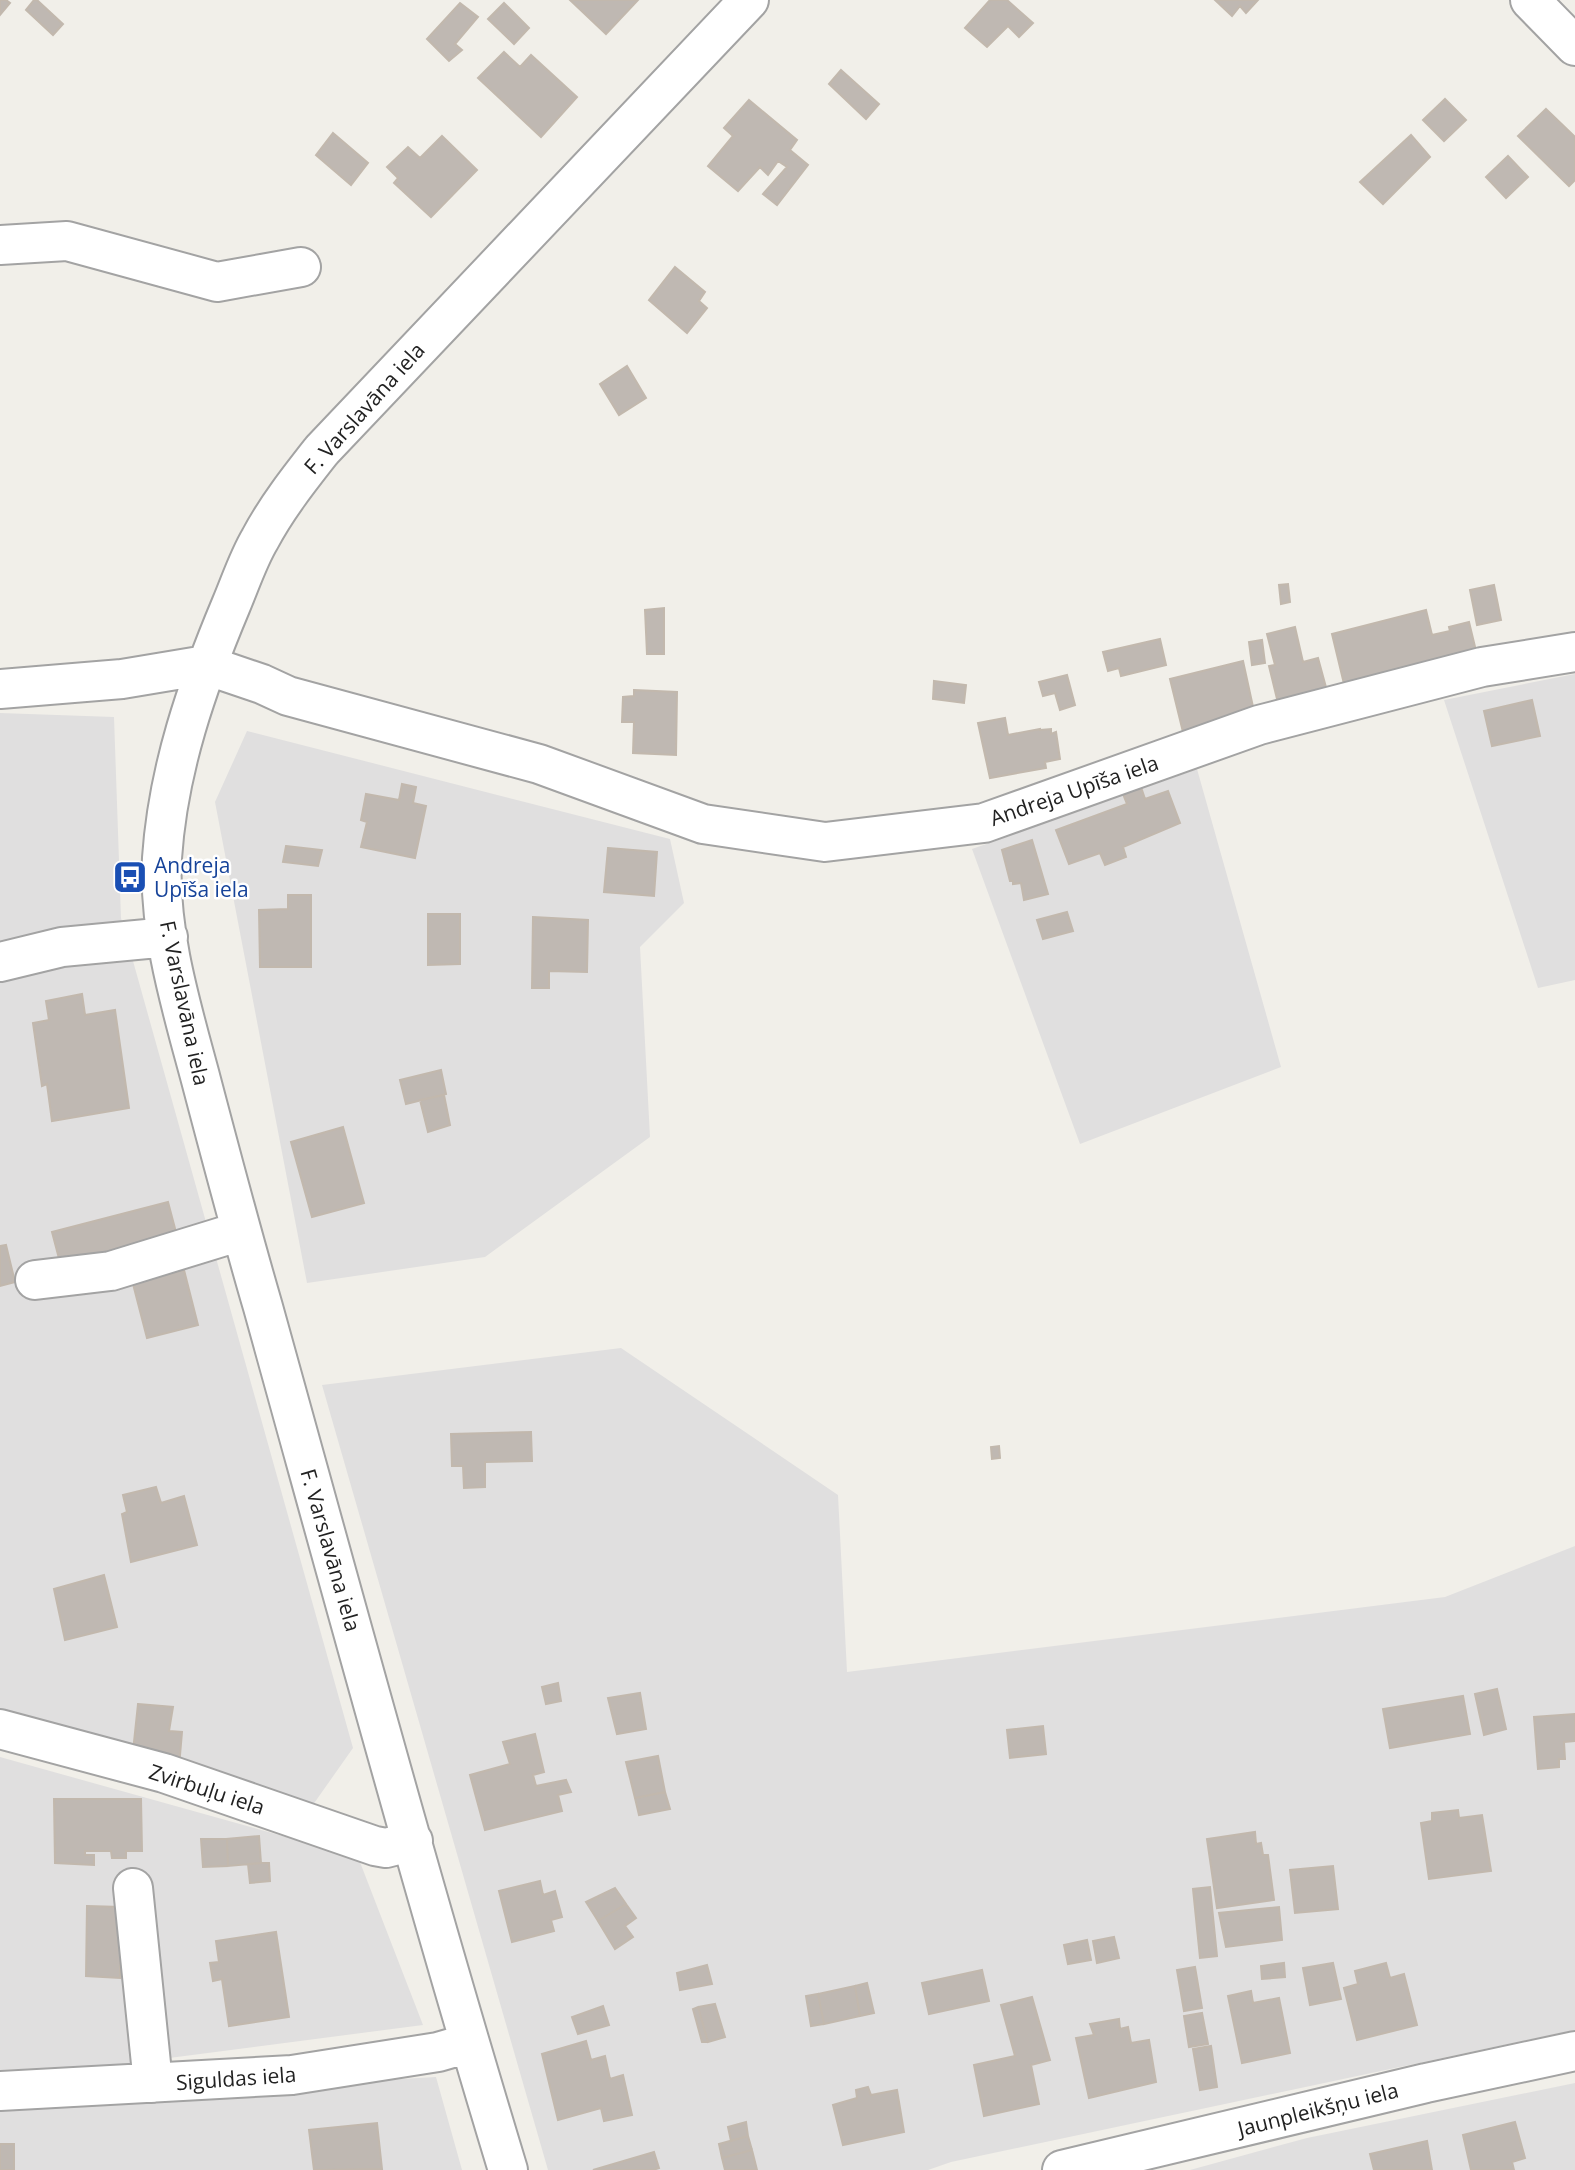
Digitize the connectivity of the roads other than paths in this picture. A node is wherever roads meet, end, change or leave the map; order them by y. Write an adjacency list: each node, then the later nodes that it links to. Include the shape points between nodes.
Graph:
1 (749, 0): 7 (street, F. Varslavāna iela, via 322,450 258,540)
2 (1530, 0): 3 (street)
3 (1575, 46)
4 (0, 245): 5 (street, via 67,240 217,282)
5 (301, 267)
6 (1575, 652): 7 (street, Andreja Upīša iela, via 1482,667 1259,725 984,823 825,842 703,824 539,764 288,696)
7 (206, 666): 8 (street, Andreja Upīša iela, via 122,679); 9 (street, F. Varslavāna iela, via 189,714 170,797 162,860)
8 (0, 689)
9 (168, 937): 10 (street, via 62,947); 11 (street, F. Varslavāna iela, via 180,1002)
10 (0, 962)
11 (241, 1231): 12 (street, via 111,1271); 14 (street, F. Varslavāna iela)
12 (34, 1280)
13 (0, 1729): 14 (street, Zvirbuļu iela, via 164,1773 375,1846)
14 (413, 1842): 16 (street, F. Varslavāna iela)
15 (132, 1888): 18 (street)
16 (470, 2043): 18 (street, Siguldas iela, via 292,2076); 20 (street, F. Varslavāna iela)
17 (1575, 2051): 21 (street, Jaunpleikšņu iela)
18 (153, 2083): 19 (street, Siguldas iela)
19 (0, 2091)
20 (508, 2170)
21 (1062, 2170)

